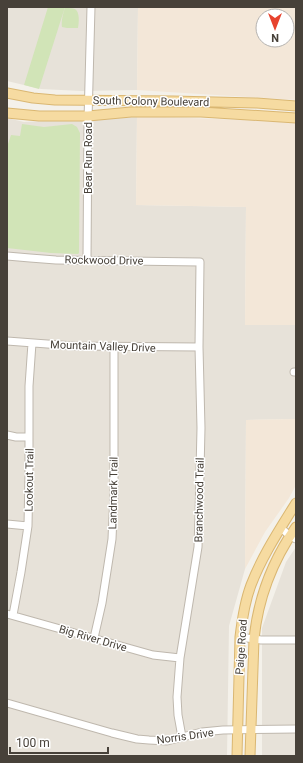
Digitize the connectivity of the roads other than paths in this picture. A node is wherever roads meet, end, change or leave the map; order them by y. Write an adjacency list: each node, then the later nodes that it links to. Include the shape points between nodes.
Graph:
1 (91, 7): 3 (street, Bear Run Road)
2 (7, 93): 3 (main road, South Colony Boulevard, via 33,98)
3 (89, 101): 4 (main road, South Colony Boulevard); 10 (street, Bear Run Road)
4 (187, 101): 5 (main road, South Colony Boulevard); 7 (main road)
5 (244, 102): 6 (main road, South Colony Boulevard); 9 (main road)
6 (296, 106)
7 (187, 112): 9 (main road, South Colony Boulevard); 10 (main road, South Colony Boulevard, via 131,112)
8 (7, 113): 10 (main road, South Colony Boulevard)
9 (252, 115): 11 (main road, South Colony Boulevard)
10 (88, 116): 13 (street, Bear Run Road)
11 (296, 118)
12 (7, 256): 13 (street, Rockwood Drive)
13 (87, 260): 14 (street, Rockwood Drive)
14 (200, 262): 18 (street, Branchwood Trail)
15 (7, 341): 16 (street, Mountain Valley Drive)
16 (32, 343): 17 (street, Mountain Valley Drive); 20 (street, Lookout Trail)
17 (114, 347): 18 (street, Mountain Valley Drive); 29 (street, Landmark Trail, via 112,540)
18 (199, 347): 32 (street, Branchwood Trail, via 198,547)
19 (7, 435): 20 (street)
20 (29, 437): 23 (street, Lookout Trail)
21 (296, 503): 25 (main road, Paige Road)
22 (7, 524): 23 (street)
23 (28, 526): 27 (street, Lookout Trail, via 21,572)
24 (296, 527): 26 (main road, Paige Road)
25 (281, 528): 26 (street); 28 (main road, Paige Road, via 251,586)
26 (293, 538): 30 (main road, Paige Road, via 275,563 266,585)
27 (10, 614): 29 (street, Big River Drive)
28 (240, 637): 30 (street); 35 (main road, Paige Road)
29 (94, 638): 32 (street, Big River Drive, via 153,655)
30 (254, 639): 31 (street); 36 (main road, Paige Road)
31 (296, 640)
32 (180, 658): 37 (street, Branchwood Trail, via 178,714)
33 (7, 703): 37 (street, Norris Drive, via 137,739 167,741)
34 (296, 729): 36 (street, Norris Drive)
35 (237, 730): 36 (street, Norris Drive); 37 (street, Norris Drive, via 202,732); 38 (main road, Paige Road)
36 (251, 730): 39 (main road, Paige Road)
37 (182, 737)
38 (237, 756)
39 (250, 756)

